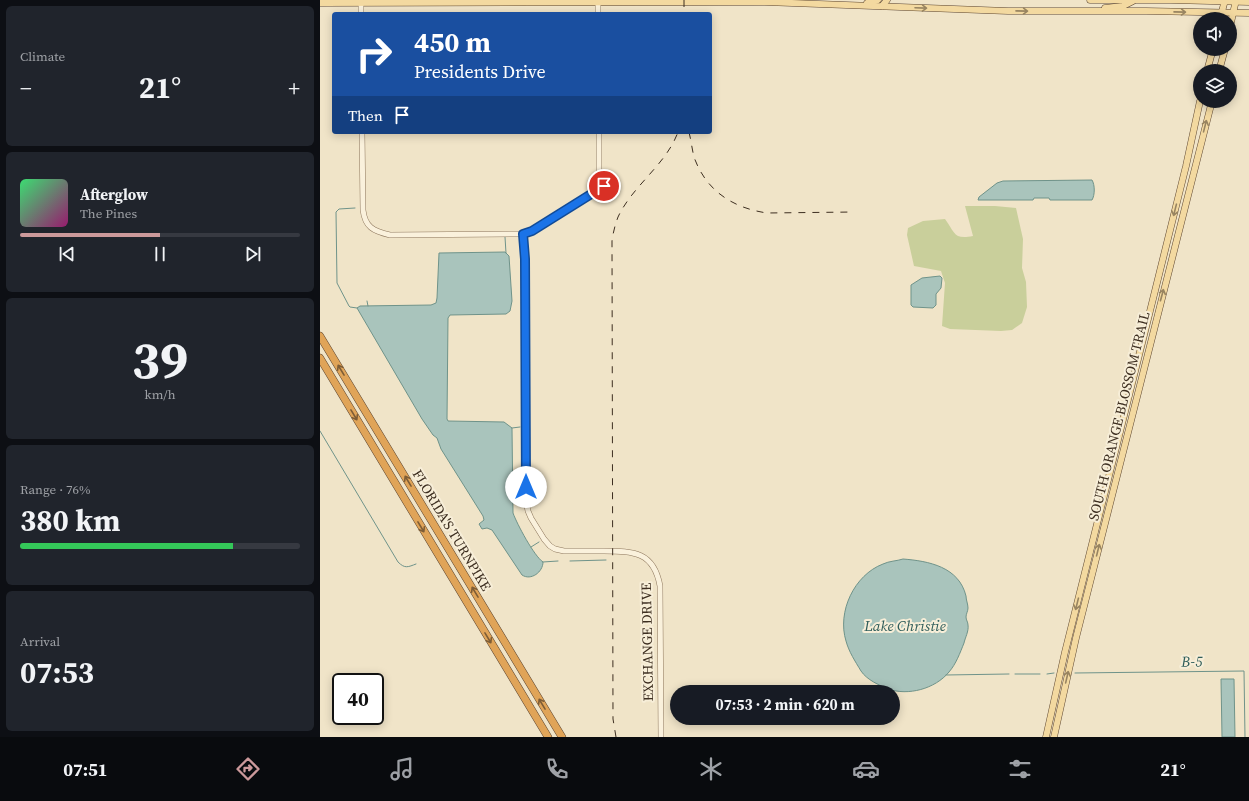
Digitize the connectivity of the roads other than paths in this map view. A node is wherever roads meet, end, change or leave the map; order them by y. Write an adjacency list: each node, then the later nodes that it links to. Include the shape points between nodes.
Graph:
1 (717, 0): 11 (main road)
2 (878, 0): 14 (main road)
3 (888, 0): 15 (main road)
4 (1090, 0): 5 (main road)
5 (1134, 0): 8 (main road); 17 (main road, via 1123,6)
6 (598, 1): 10 (main road); 11 (main road); 16 (street)
7 (737, 1): 11 (main road); 14 (main road)
8 (1225, 1): 9 (main road); 18 (main road)
9 (1236, 1): 12 (main road); 19 (main road)
10 (361, 2): 13 (main road)
11 (707, 2)
12 (1249, 2)
13 (320, 3)
14 (852, 5): 15 (main road)
15 (882, 6): 17 (main road, one-way to 17)
16 (598, 12)
17 (1079, 12): 22 (main road, one-way to 22, via 1146,11)
18 (1221, 12)
19 (1233, 12)
20 (1237, 13): 21 (main road)
21 (1249, 13)
22 (1193, 14)
23 (1199, 108): 33 (main road, SOUTH ORANGE BLOSSOM TRAIL, one-way to 33)
24 (1210, 108): 34 (main road, SOUTH ORANGE BLOSSOM TRAIL, one-way to 24, via 1072,655)
25 (362, 134): 27 (street, via 364,219 378,233)
26 (598, 134): 27 (street, via 599,170 604,186 532,231)
27 (523, 234): 32 (street, EXCHANGE DRIVE, via 528,511 544,540 555,549 635,553 645,558 658,576)
28 (320, 336): 31 (highway, FLORIDA'S TURNPIKE, one-way to 28)
29 (320, 358): 30 (highway, FLORIDA'S TURNPIKE, one-way to 30)
30 (548, 737)
31 (562, 737)
32 (660, 737)
33 (1046, 737)
34 (1054, 737)

